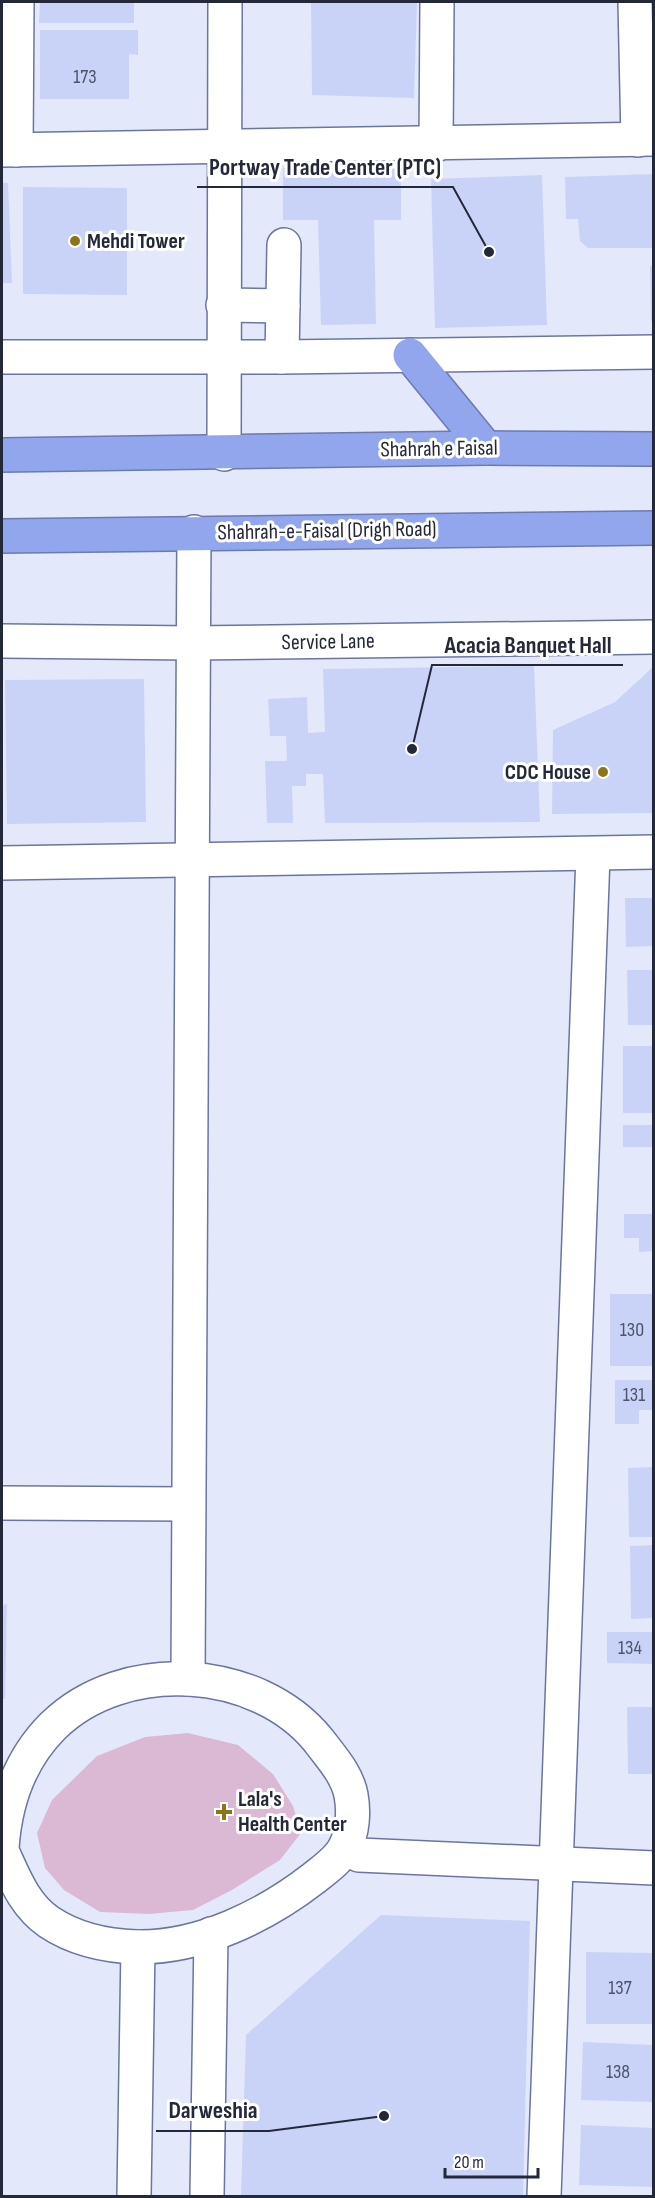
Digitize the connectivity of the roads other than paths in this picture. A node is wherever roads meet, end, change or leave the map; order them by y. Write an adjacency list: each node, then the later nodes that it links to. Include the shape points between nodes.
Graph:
1 (17, 2): 8 (street)
2 (225, 2): 7 (street)
3 (437, 2): 6 (street)
4 (635, 2): 5 (street)
5 (646, 140): 6 (street)
6 (436, 145): 7 (street)
7 (225, 147): 8 (street); 10 (street)
8 (9, 150)
9 (284, 245): 11 (street)
10 (223, 305): 11 (street); 13 (street)
11 (283, 306): 16 (street)
12 (654, 352): 14 (street)
13 (223, 356): 15 (street); 16 (street); 19 (street)
14 (410, 356): 16 (street); 17 (highway)
15 (2, 357)
16 (282, 357)
17 (486, 448): 18 (highway, Shahrah e Faisal); 19 (highway, Shahrah e Faisal)
18 (654, 449)
19 (224, 454): 20 (highway)
20 (2, 455)
21 (654, 528): 22 (highway, Shahrah-e-Faisal (Drigh Road))
22 (194, 532): 23 (highway, Shahrah-e-Faisal (Drigh Road)); 26 (street)
23 (2, 536)
24 (654, 637): 26 (street, Service Lane)
25 (2, 641): 26 (street, Service Lane)
26 (193, 644): 29 (street)
27 (654, 852): 28 (street)
28 (593, 855): 29 (street); 36 (street)
29 (192, 860): 30 (street); 32 (street)
30 (2, 862)
31 (2, 1503): 32 (street)
32 (188, 1504): 33 (street)
33 (188, 1679): 34 (street, via 234,1685 273,1702 309,1729 335,1762 351,1796 352,1819); 35 (street, via 142,1681 98,1695 54,1725 26,1761 8,1802)
34 (345, 1849): 36 (street, via 359,1855); 38 (street, via 298,1890)
35 (2, 1850): 39 (street, via 22,1896 48,1922 92,1943)
36 (555, 1864): 37 (street); 42 (street)
37 (654, 1868)
38 (211, 1934): 39 (street, via 175,1944); 41 (street)
39 (138, 1947): 40 (street)
40 (134, 2196)
41 (207, 2196)
42 (544, 2196)

